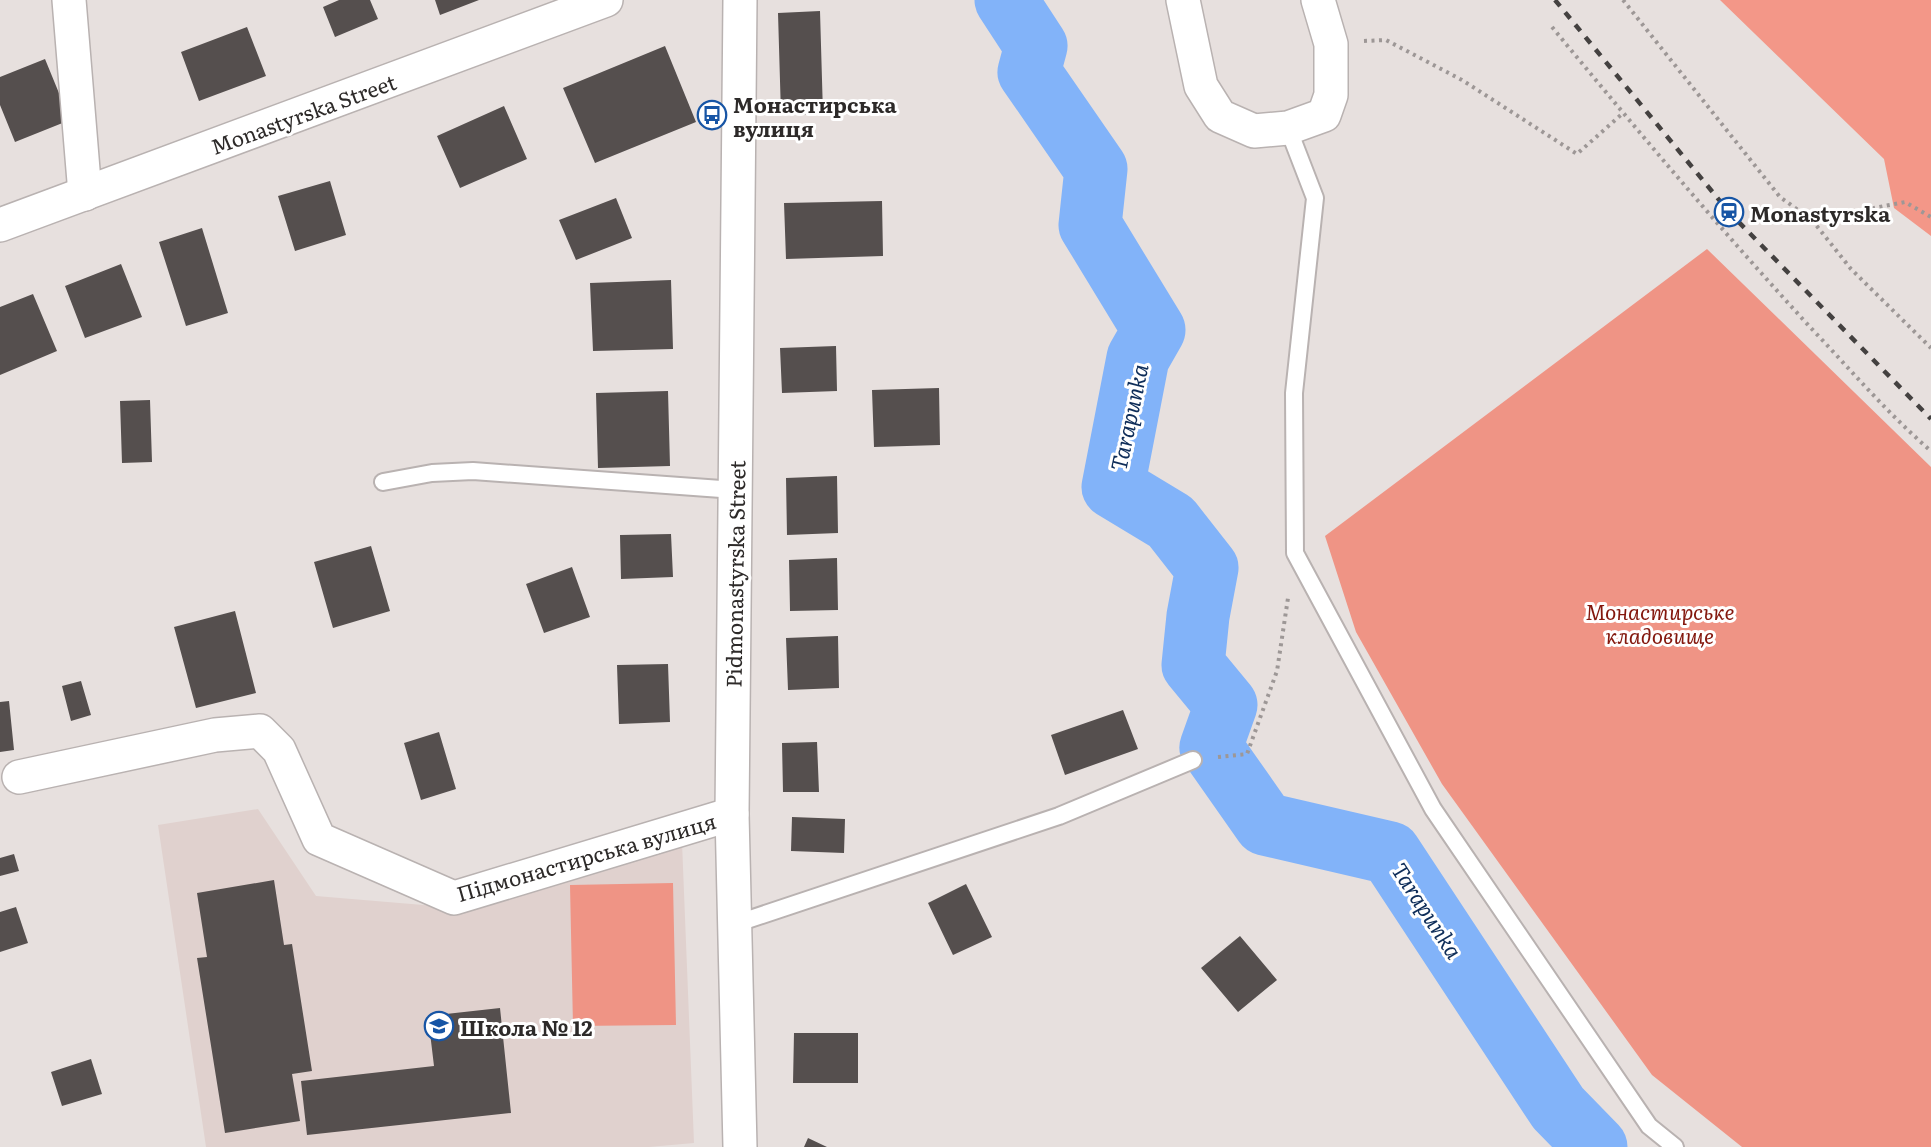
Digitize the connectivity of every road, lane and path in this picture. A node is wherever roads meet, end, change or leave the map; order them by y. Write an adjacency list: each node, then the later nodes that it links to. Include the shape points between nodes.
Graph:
1 (69, 0): 11 (street)
2 (606, 0): 11 (street, Monastyrska Street)
3 (740, 0): 18 (street, Pidmonastyrska Street)
4 (1183, 0): 10 (street, via 1202,86 1220,116 1254,131)
5 (1318, 0): 8 (street)
6 (1623, 0): 13 (path, via 1780,197)
7 (1552, 27): 9 (path)
8 (1331, 44): 9 (path, via 1386,40 1462,80 1577,153); 10 (street, via 1331,95 1324,115)
9 (1623, 113): 16 (path, via 1760,273 1901,425)
10 (1288, 128): 19 (lane, via 1315,198 1294,393)
11 (85, 194): 14 (street, Monastyrska Street)
12 (1931, 217): 13 (path, via 1905,202)
13 (1812, 220): 15 (path, via 1851,269)
14 (0, 225)
15 (1931, 348)
16 (1931, 451)
17 (383, 482): 18 (lane, via 473,471)
18 (735, 490): 23 (street, Pidmonastyrska Street)
19 (1295, 553): 20 (path, via 1277,671); 26 (lane, via 1433,809 1649,1126)
20 (1247, 754)
21 (1193, 760): 24 (lane, via 1059,816)
22 (19, 777): 23 (street, Підмонастирська вулиця, via 215,735 260,731 279,750 319,839 454,898)
23 (732, 814): 24 (street, Pidmonastyrska Street)
24 (735, 924): 25 (street, Pidmonastyrska Street)
25 (740, 1147)
26 (1675, 1147)

